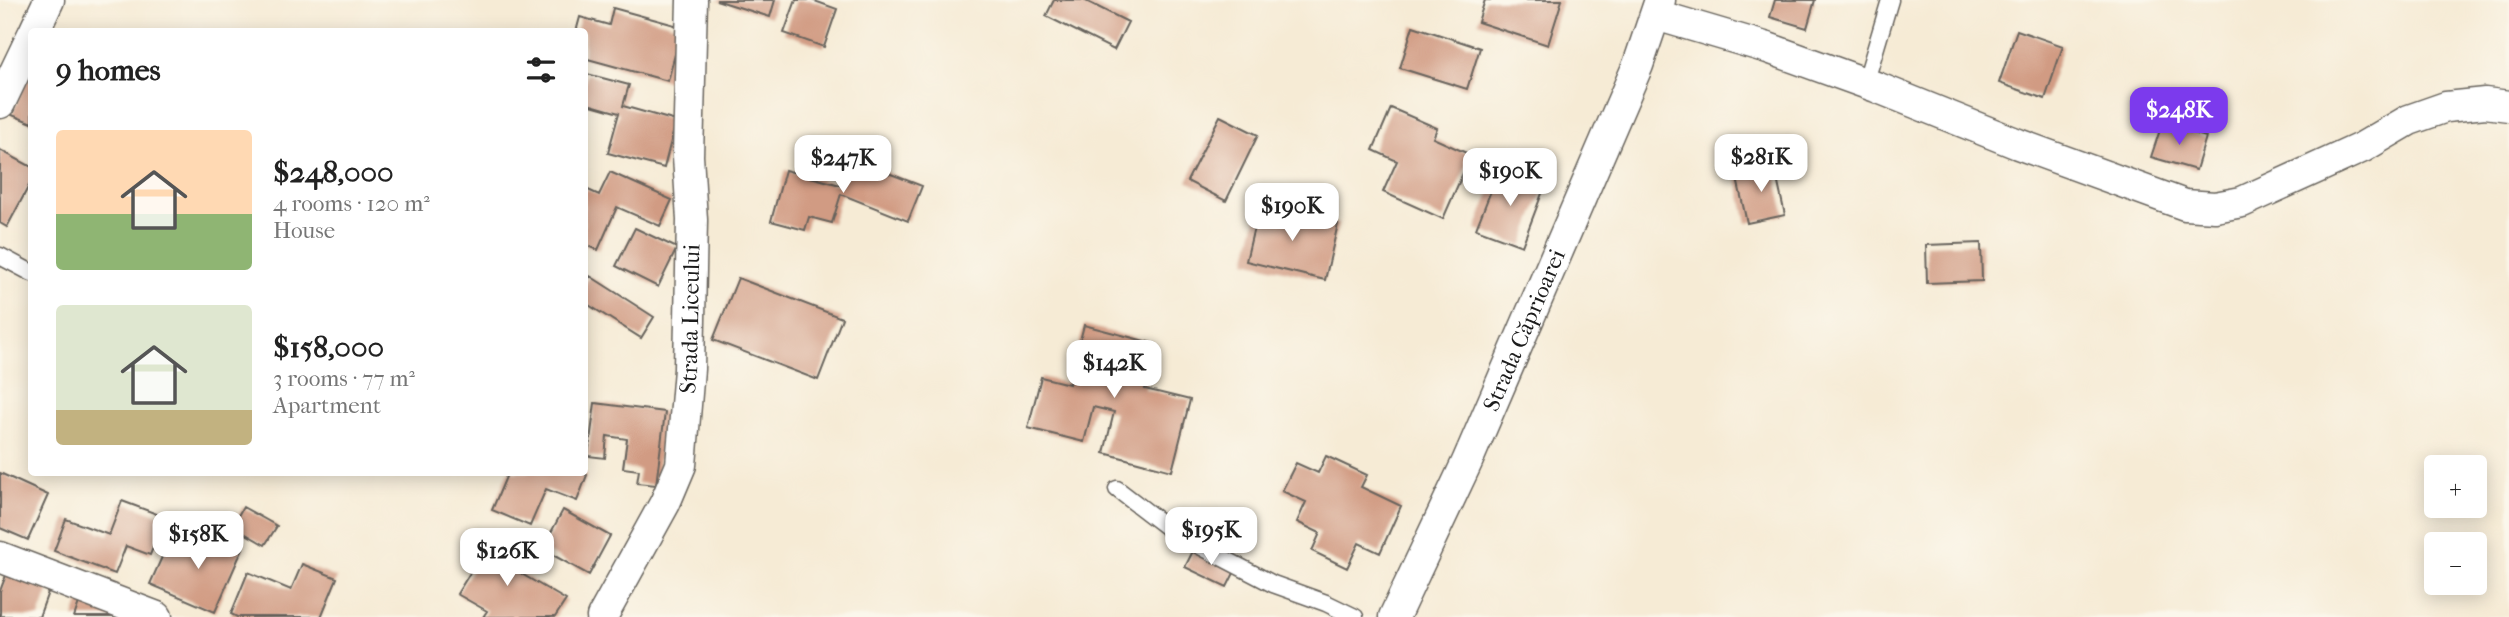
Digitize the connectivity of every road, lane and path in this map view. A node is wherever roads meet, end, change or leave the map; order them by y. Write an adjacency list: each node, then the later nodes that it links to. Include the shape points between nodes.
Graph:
1 (48, 0): 5 (street)
2 (692, 0): 15 (street, Strada Liceului, via 690,355 681,465 665,503)
3 (1890, 0): 7 (lane)
4 (1658, 7): 7 (street); 17 (street, Strada Căprioarei, via 1638,65 1467,462)
5 (36, 28)
6 (28, 44): 8 (street)
7 (1865, 84): 9 (street, via 2185,205 2242,202 2363,147 2409,120 2446,107)
8 (0, 103)
9 (2509, 106)
10 (0, 256): 11 (lane)
11 (28, 271)
12 (1117, 489): 16 (lane, via 1173,532 1273,584)
13 (0, 557): 14 (street)
14 (157, 617)
15 (601, 617)
16 (1354, 617)
17 (1394, 617)

